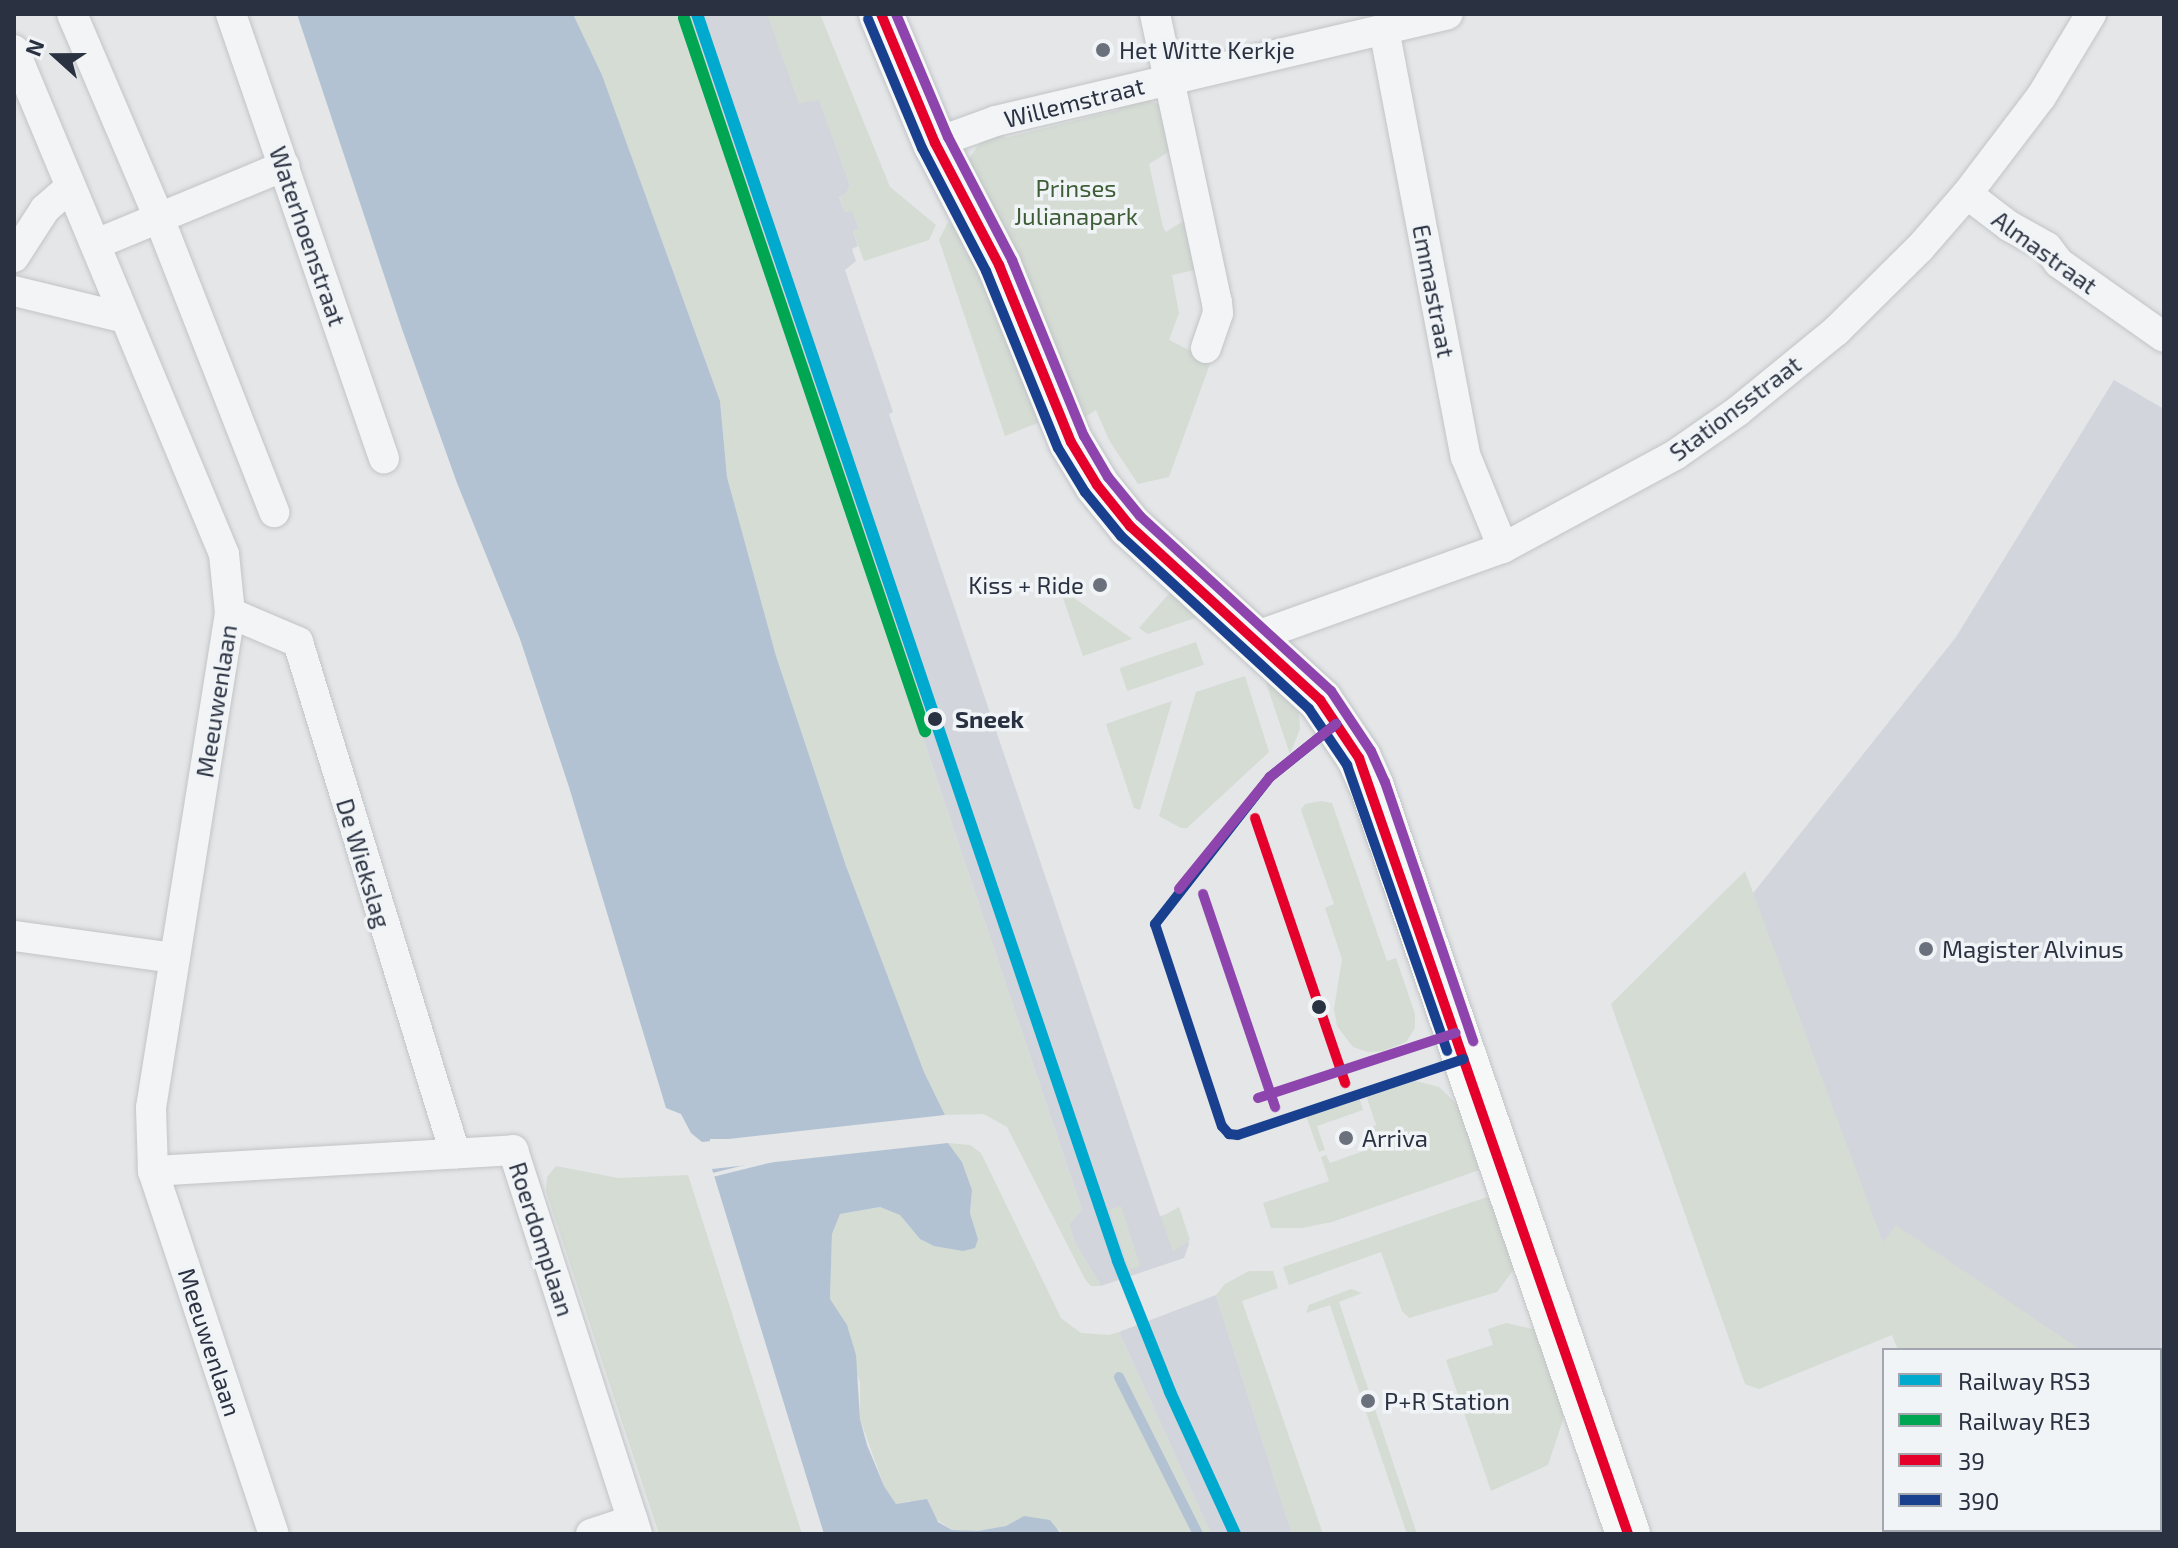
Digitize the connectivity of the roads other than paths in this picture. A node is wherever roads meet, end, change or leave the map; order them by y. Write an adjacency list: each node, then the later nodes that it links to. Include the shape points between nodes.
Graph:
1 (72, 14): 14 (street)
2 (231, 14): 11 (street, Waterhoenstraat)
3 (881, 14): 10 (main road)
4 (1155, 14): 9 (street)
5 (1448, 14): 7 (street, Willemstraat)
6 (2091, 14): 13 (street, Stationsstraat, via 2041,97)
7 (1397, 22): 9 (street, Willemstraat); 23 (street, Emmastraat, via 1466,457)
8 (14, 50): 12 (street, Meeuwenlaan)
9 (1170, 79): 10 (street, Willemstraat, via 996,121); 20 (street, via 1217,302)
10 (935, 143): 25 (main road, via 989,243 1071,442 1097,485 1130,526)
11 (284, 166): 14 (street); 21 (street, Waterhoenstraat)
12 (69, 188): 15 (street, Meeuwenlaan); 16 (street, via 45,209)
13 (1967, 194): 19 (street, Almastraat, via 2047,247 2059,263); 23 (street, Stationsstraat, via 1855,313 1738,411 1663,462)
14 (159, 218): 15 (street); 22 (street)
15 (96, 244): 18 (street, Meeuwenlaan)
16 (14, 257)
17 (14, 291): 18 (street)
18 (125, 318): 24 (street, Meeuwenlaan, via 224,554)
19 (2164, 337)
20 (1206, 348)
21 (384, 458)
22 (274, 512)
23 (1503, 548): 25 (street, Stationsstraat)
24 (230, 613): 27 (street, Meeuwenlaan); 28 (street, De Wiekslag, via 298,642)
25 (1254, 637): 33 (main road, via 1320,700 1372,787)
26 (14, 936): 27 (street)
27 (175, 958): 29 (street, Meeuwenlaan, via 151,1108)
28 (455, 1153): 29 (street, Roerdomplaan); 30 (street, Roerdomplaan, via 513,1150)
29 (153, 1171): 31 (street, Meeuwenlaan)
30 (635, 1527): 32 (street)
31 (274, 1534)
32 (591, 1534)
33 (1628, 1534)

